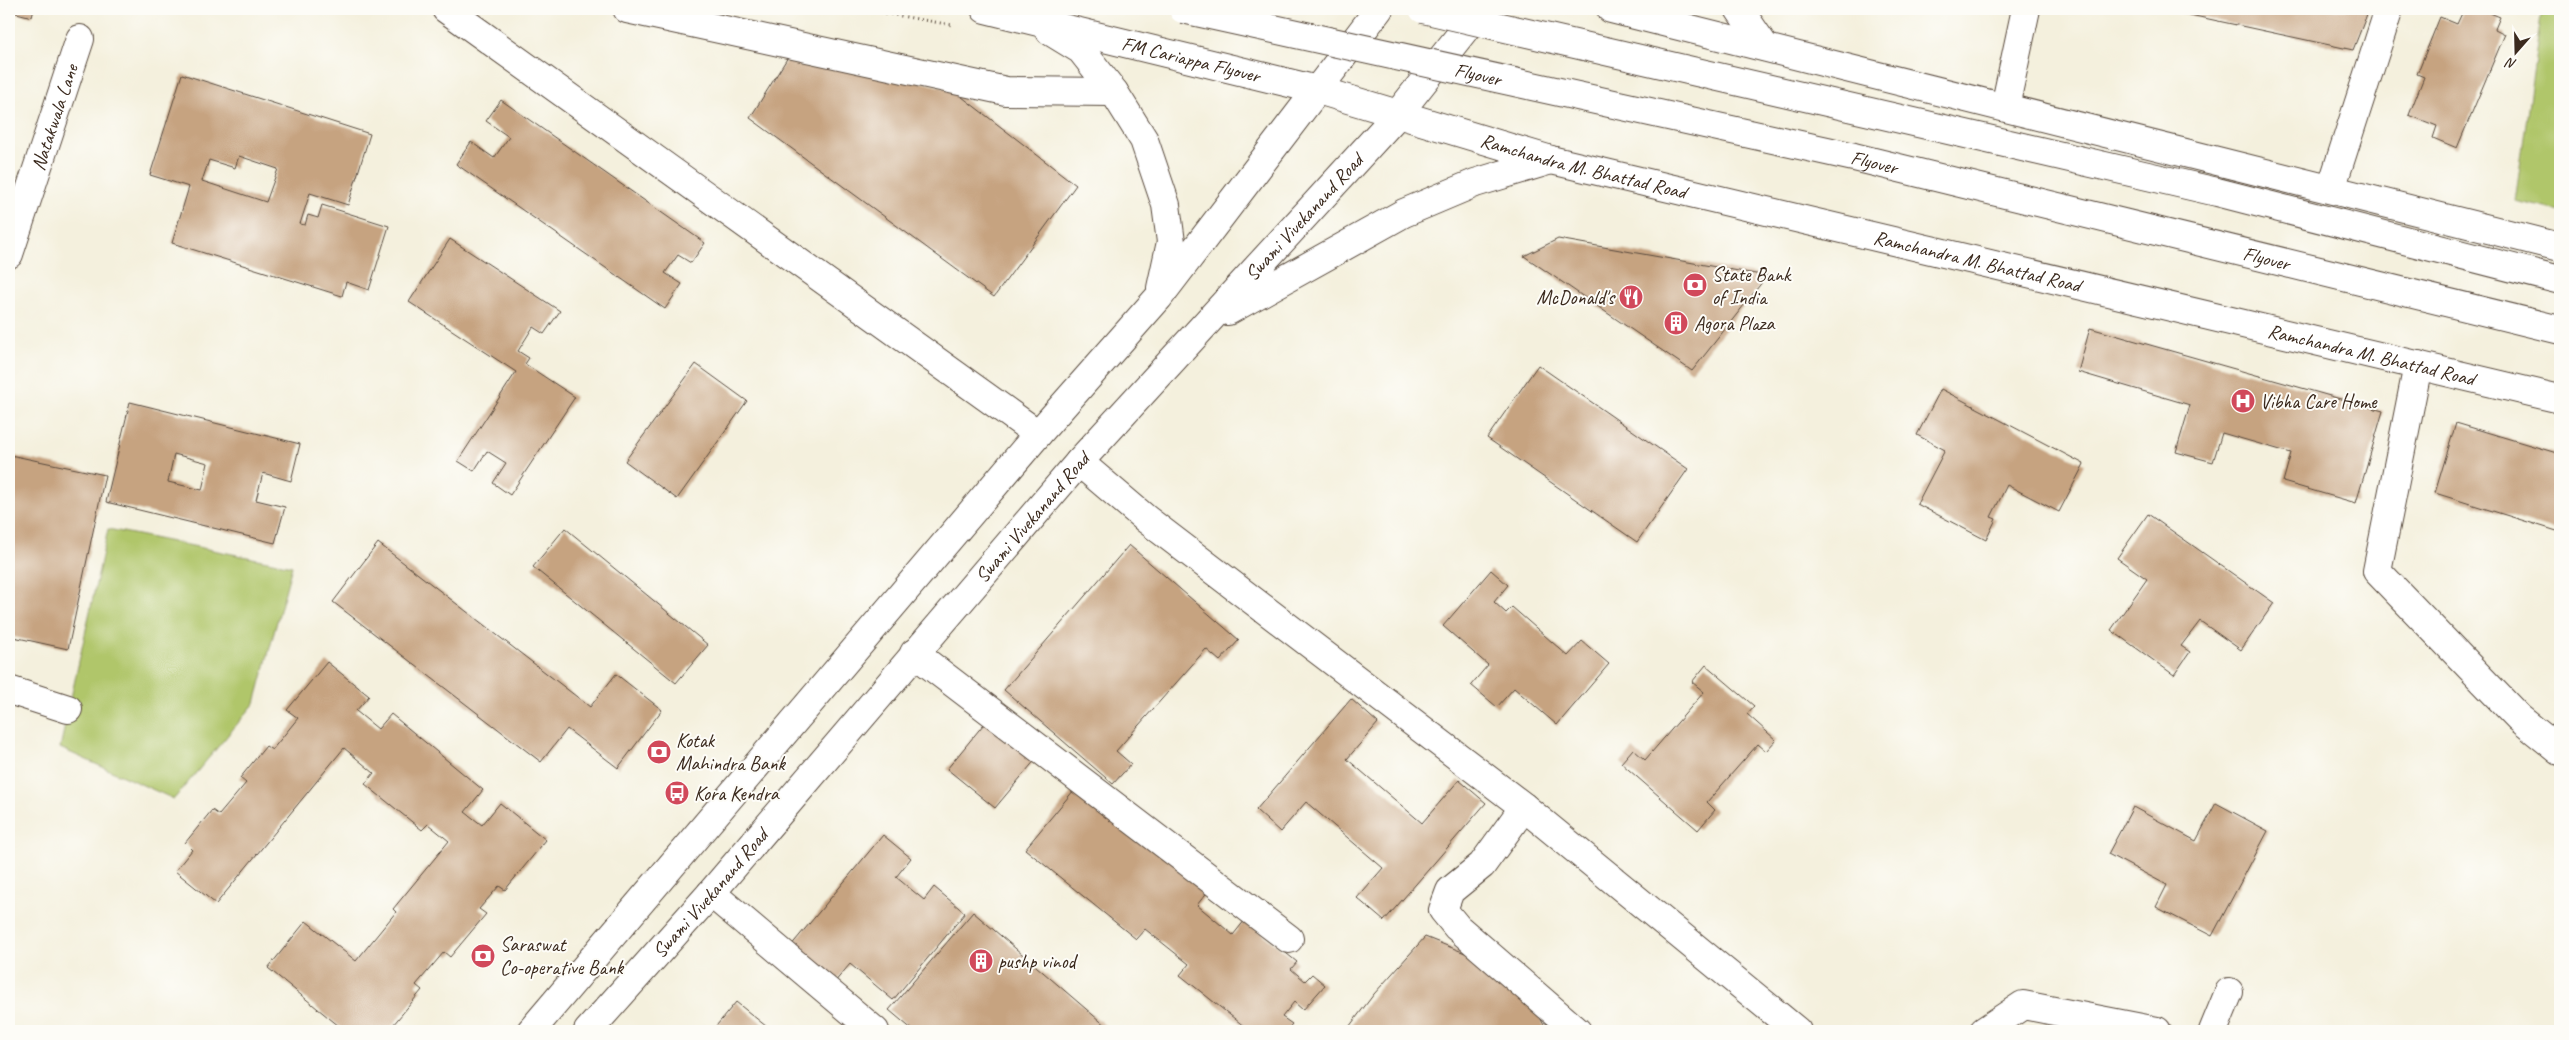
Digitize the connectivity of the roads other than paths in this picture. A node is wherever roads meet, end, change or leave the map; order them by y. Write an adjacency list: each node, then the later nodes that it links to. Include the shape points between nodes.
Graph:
1 (446, 9): 28 (main road)
2 (627, 9): 15 (main road, via 1006,91)
3 (1183, 9): 25 (main road, Flyover, bridge, via 1854,157)
4 (1379, 9): 14 (main road)
5 (1423, 9): 22 (main road, bridge, via 2217,192)
6 (1481, 9): 17 (main road, Swami Vivekanand Road)
7 (1611, 9): 13 (main road)
8 (1739, 9): 13 (main road)
9 (2026, 9): 16 (main road)
10 (2389, 9): 19 (main road)
11 (1007, 14): 14 (main road, FM Cariappa Flyover); 15 (main road, via 1081,50)
12 (80, 39): 21 (main road, Natakwala Lane)
13 (1765, 47): 16 (main road)
14 (1318, 90): 17 (main road, FM Cariappa Flyover); 23 (main road)
15 (1114, 92): 23 (main road, via 1144,140 1166,205 1171,242)
16 (2004, 107): 19 (main road)
17 (1397, 115): 18 (main road, Ramchandra M. Bhattad Road); 24 (main road, Swami Vivekanand Road)
18 (1551, 160): 24 (main road, via 1475,182 1404,213); 26 (main road, Ramchandra M. Bhattad Road)
19 (2331, 189): 20 (main road)
20 (2560, 247)
21 (9, 254)
22 (2560, 280)
23 (1159, 297): 28 (main road)
24 (1208, 323): 29 (main road, Swami Vivekanand Road)
25 (2560, 330)
26 (2418, 365): 27 (main road, Ramchandra M. Bhattad Road); 33 (main road, via 2377,571 2519,718)
27 (2560, 399)
28 (1038, 434): 38 (main road)
29 (1079, 462): 30 (main road, Swami Vivekanand Road); 34 (main road, via 1146,518)
30 (914, 654): 35 (main road, Swami Vivekanand Road); 36 (main road)
31 (9, 690): 32 (main road)
32 (68, 709)
33 (2560, 751)
34 (1524, 807): 41 (main road, via 1482,864 1450,891 1443,910 1457,927); 42 (main road)
35 (712, 893): 39 (main road, Swami Vivekanand Road); 40 (main road)
36 (1289, 939)
37 (2229, 992): 45 (main road)
38 (531, 1031)
39 (588, 1031)
40 (875, 1031)
41 (1577, 1031)
42 (1797, 1031)
43 (1984, 1031): 44 (main road, via 2023,1005)
44 (2157, 1031)
45 (2214, 1031)

